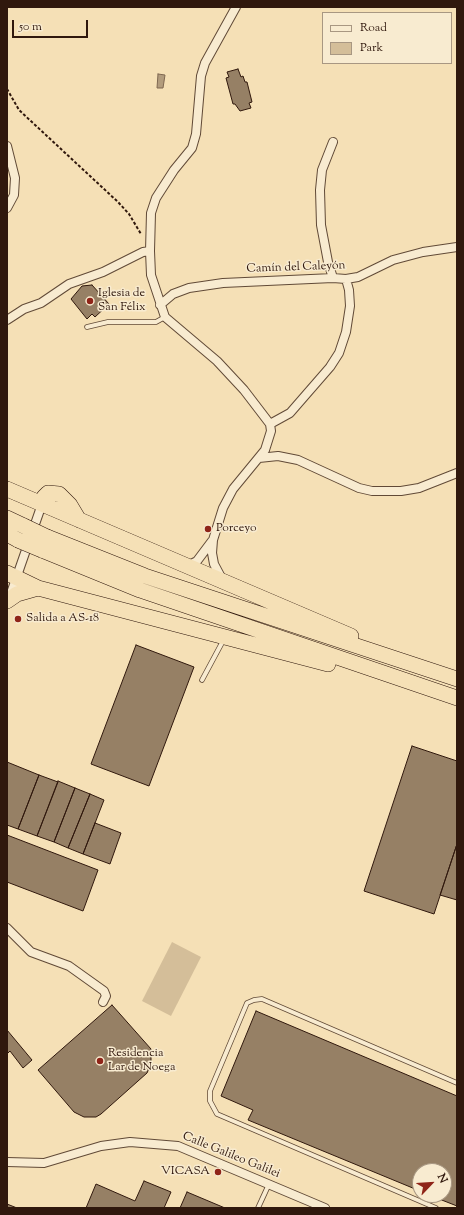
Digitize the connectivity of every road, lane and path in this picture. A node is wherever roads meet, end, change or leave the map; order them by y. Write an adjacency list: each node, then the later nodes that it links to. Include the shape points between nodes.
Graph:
1 (236, 7): 7 (street, via 205,63 192,148 170,175 156,198 152,213)
2 (7, 89): 7 (path, via 19,110 129,214)
3 (333, 142): 8 (street, via 322,170 320,190 321,225)
4 (7, 146): 5 (street, via 15,178 14,195)
5 (7, 208)
6 (457, 247): 9 (street, Camín del Caleyón, via 394,260)
7 (150, 251): 10 (street, via 151,276); 12 (street, via 78,280)
8 (333, 278): 9 (street, Camín del Caleyón); 10 (street, Camín del Caleyón, via 224,283 189,288 173,294)
9 (346, 279): 14 (street, via 350,306 346,332 339,353 290,413)
10 (160, 305): 11 (street)
11 (165, 317): 13 (lane, via 156,322 108,322); 14 (street, via 217,361)
12 (7, 320)
13 (87, 327)
14 (270, 424): 15 (street, via 272,431 269,441)
15 (259, 458): 16 (street, via 278,456 298,460 359,488 372,491 419,488); 21 (street, via 233,489 223,508)
16 (457, 473)
17 (7, 489): 18 (highway)
18 (42, 504): 23 (highway, via 48,493 59,494 70,505 79,520 152,552); 24 (street)
19 (7, 518): 20 (highway)
20 (16, 534): 22 (highway, bridge)
21 (213, 540): 23 (street); 23 (street, via 197,561)
22 (45, 543): 28 (highway); 29 (highway, via 140,590)
23 (197, 567): 28 (highway, via 349,634)
24 (15, 574): 25 (highway); 26 (street)
25 (38, 588): 26 (highway, via 17,594); 27 (highway)
26 (7, 602)
27 (225, 637): 29 (highway, via 348,669); 31 (lane)
28 (402, 661): 30 (highway)
29 (386, 675): 32 (highway)
30 (457, 679)
31 (202, 680)
32 (457, 698)
33 (7, 928): 34 (street, via 31,952 69,966 104,991 106,996)
34 (102, 1002)
35 (457, 1083): 40 (lane, via 262,999 247,1003 210,1091 210,1101 217,1114)
36 (7, 1162): 37 (street, Calle Galileo Galilei, via 44,1163 100,1146 130,1142 178,1146)
37 (268, 1184): 38 (lane); 39 (street, Calle Galileo Galilei)
38 (258, 1208)
39 (325, 1208)
40 (436, 1208)

